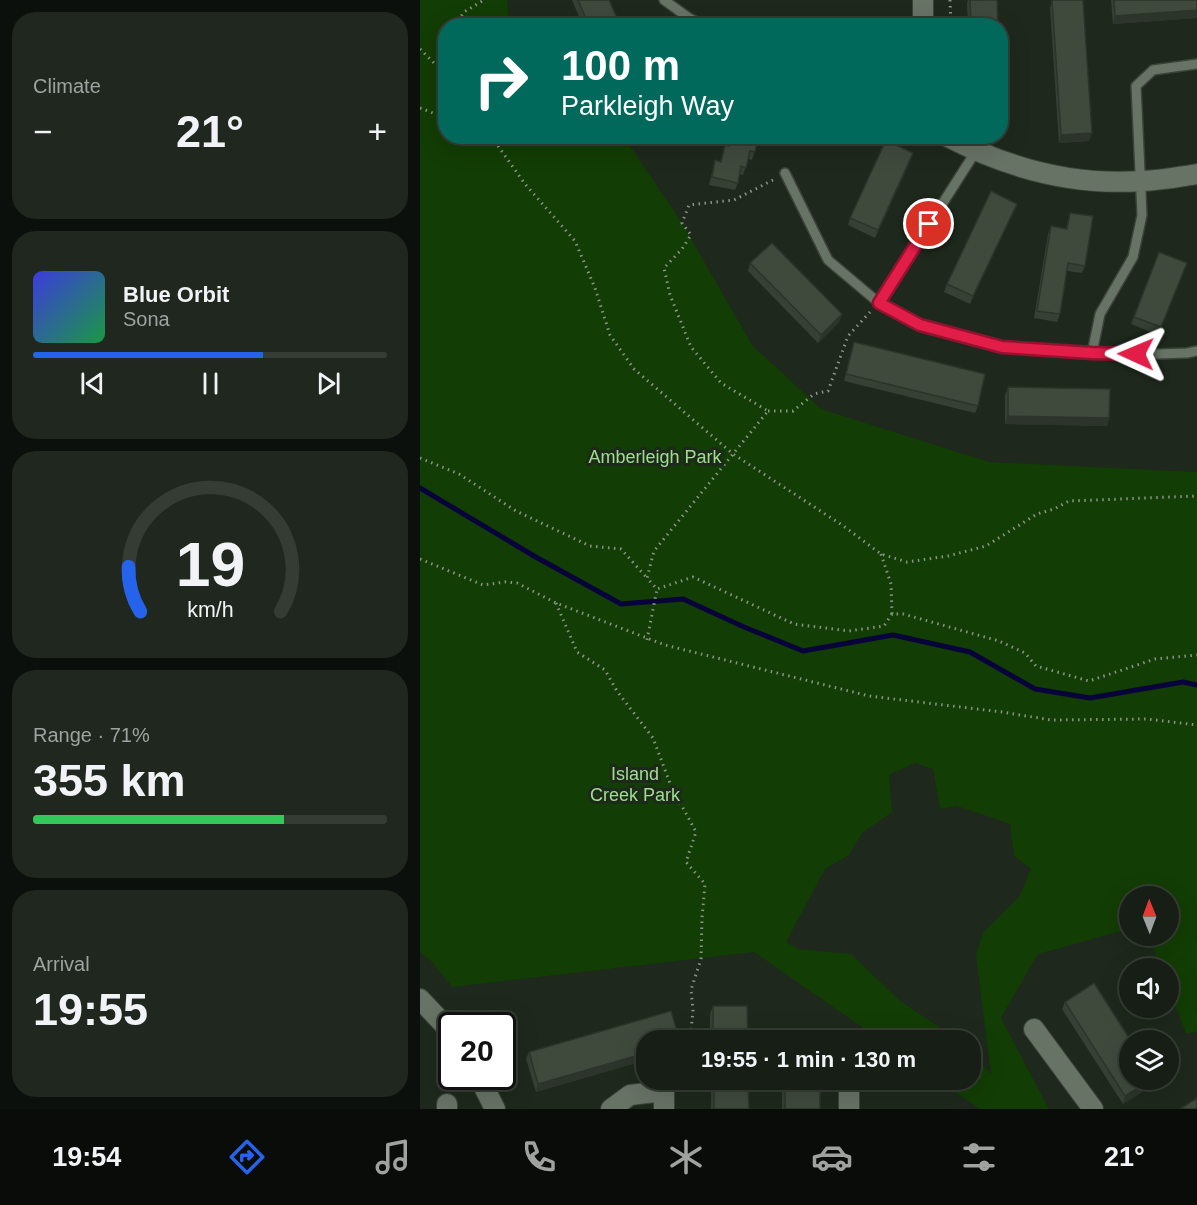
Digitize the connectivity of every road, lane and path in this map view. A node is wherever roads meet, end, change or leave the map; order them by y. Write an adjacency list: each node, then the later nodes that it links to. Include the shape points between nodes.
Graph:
1 (484, 0): 5 (path)
2 (664, 0): 6 (lane)
3 (923, 0): 7 (street)
4 (950, 0): 8 (path)
5 (460, 18)
6 (689, 18)
7 (923, 18)
8 (951, 18)
9 (420, 49): 11 (path)
10 (1197, 64): 19 (lane, via 1153,70 1136,86)
11 (438, 67)
12 (420, 108): 13 (path)
13 (438, 112)
14 (497, 144): 24 (path, via 525,184 575,241 596,288 610,335 634,369)
15 (962, 144): 16 (street)
16 (976, 151): 19 (street, via 1042,174 1091,181); 20 (lane)
17 (785, 173): 20 (lane, via 828,261); 23 (path, via 734,200 689,205 682,223 691,235 664,268 670,296 691,347 721,383)
18 (1197, 174): 19 (street)
19 (1140, 181): 22 (lane, via 1142,215 1133,257 1100,314)
20 (879, 303): 22 (lane, via 920,325 1002,347); 23 (path, via 848,336 828,391 814,394 793,411)
21 (1197, 351): 22 (lane)
22 (1092, 353)
23 (768, 411): 24 (path)
24 (733, 454): 27 (path); 29 (path, via 654,551)
25 (420, 458): 29 (path, via 459,474 516,511 590,546 621,549)
26 (1197, 496): 27 (path, via 1069,501 1037,514 986,546 907,562)
27 (881, 554): 32 (path, via 891,584)
28 (420, 559): 31 (path, via 483,585 517,583)
29 (647, 578): 30 (path)
30 (657, 591): 32 (path, via 693,577 794,624 849,631 884,626); 33 (path)
31 (556, 603): 33 (path); 39 (path, via 577,652 605,670 653,738 671,786 696,832 686,862 705,884 701,959 691,990)
32 (892, 614): 34 (path, via 999,641 1025,653 1036,666 1089,681 1155,659)
33 (647, 639): 35 (path, via 868,696 1051,720 1147,719)
34 (1197, 655)
35 (1197, 725)
36 (420, 999): 37 (street)
37 (438, 1018)
38 (1034, 1029): 46 (street)
39 (691, 1030)
40 (486, 1090): 42 (street)
41 (849, 1090): 45 (street)
42 (495, 1109)
43 (611, 1109): 44 (street, via 630,1095 664,1092)
44 (664, 1109)
45 (849, 1109)
46 (1093, 1109)

